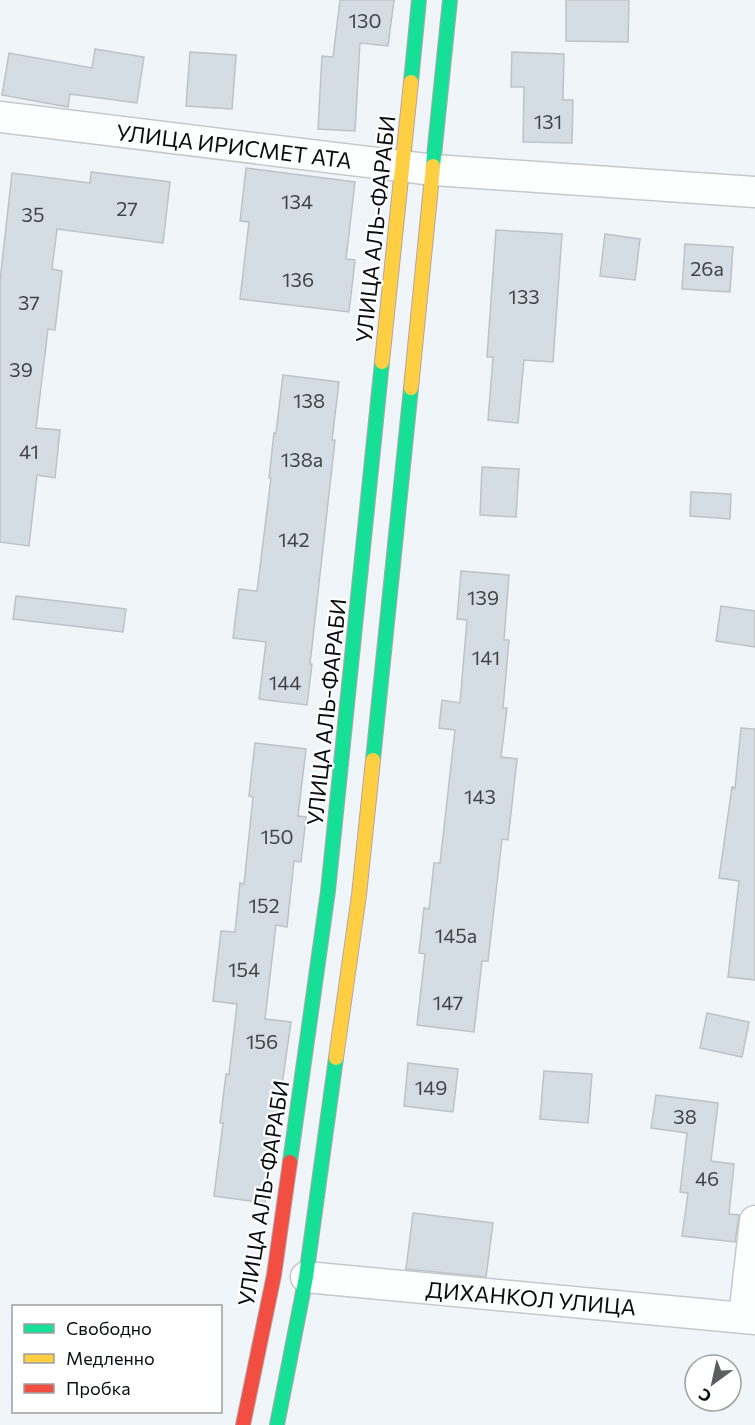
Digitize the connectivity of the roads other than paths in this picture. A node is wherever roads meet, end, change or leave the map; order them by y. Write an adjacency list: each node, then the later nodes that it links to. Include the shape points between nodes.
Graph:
1 (420, 0): 4 (main road, УЛИЦА АЛЬ-ФАРАБИ)
2 (450, 0): 5 (main road)
3 (0, 117): 4 (street, УЛИЦА ИРИСМЕТ АТА)
4 (403, 167): 5 (street, УЛИЦА ИРИСМЕТ АТА); 10 (main road, УЛИЦА АЛЬ-ФАРАБИ, via 328,891 274,1275)
5 (434, 170): 6 (street, УЛИЦА ИРИСМЕТ АТА); 8 (main road, via 359,895)
6 (755, 192)
7 (755, 1221): 9 (street)
8 (306, 1277): 9 (street, ДИХАНКОЛ УЛИЦА); 11 (main road)
9 (750, 1318)
10 (243, 1425)
11 (277, 1425)

